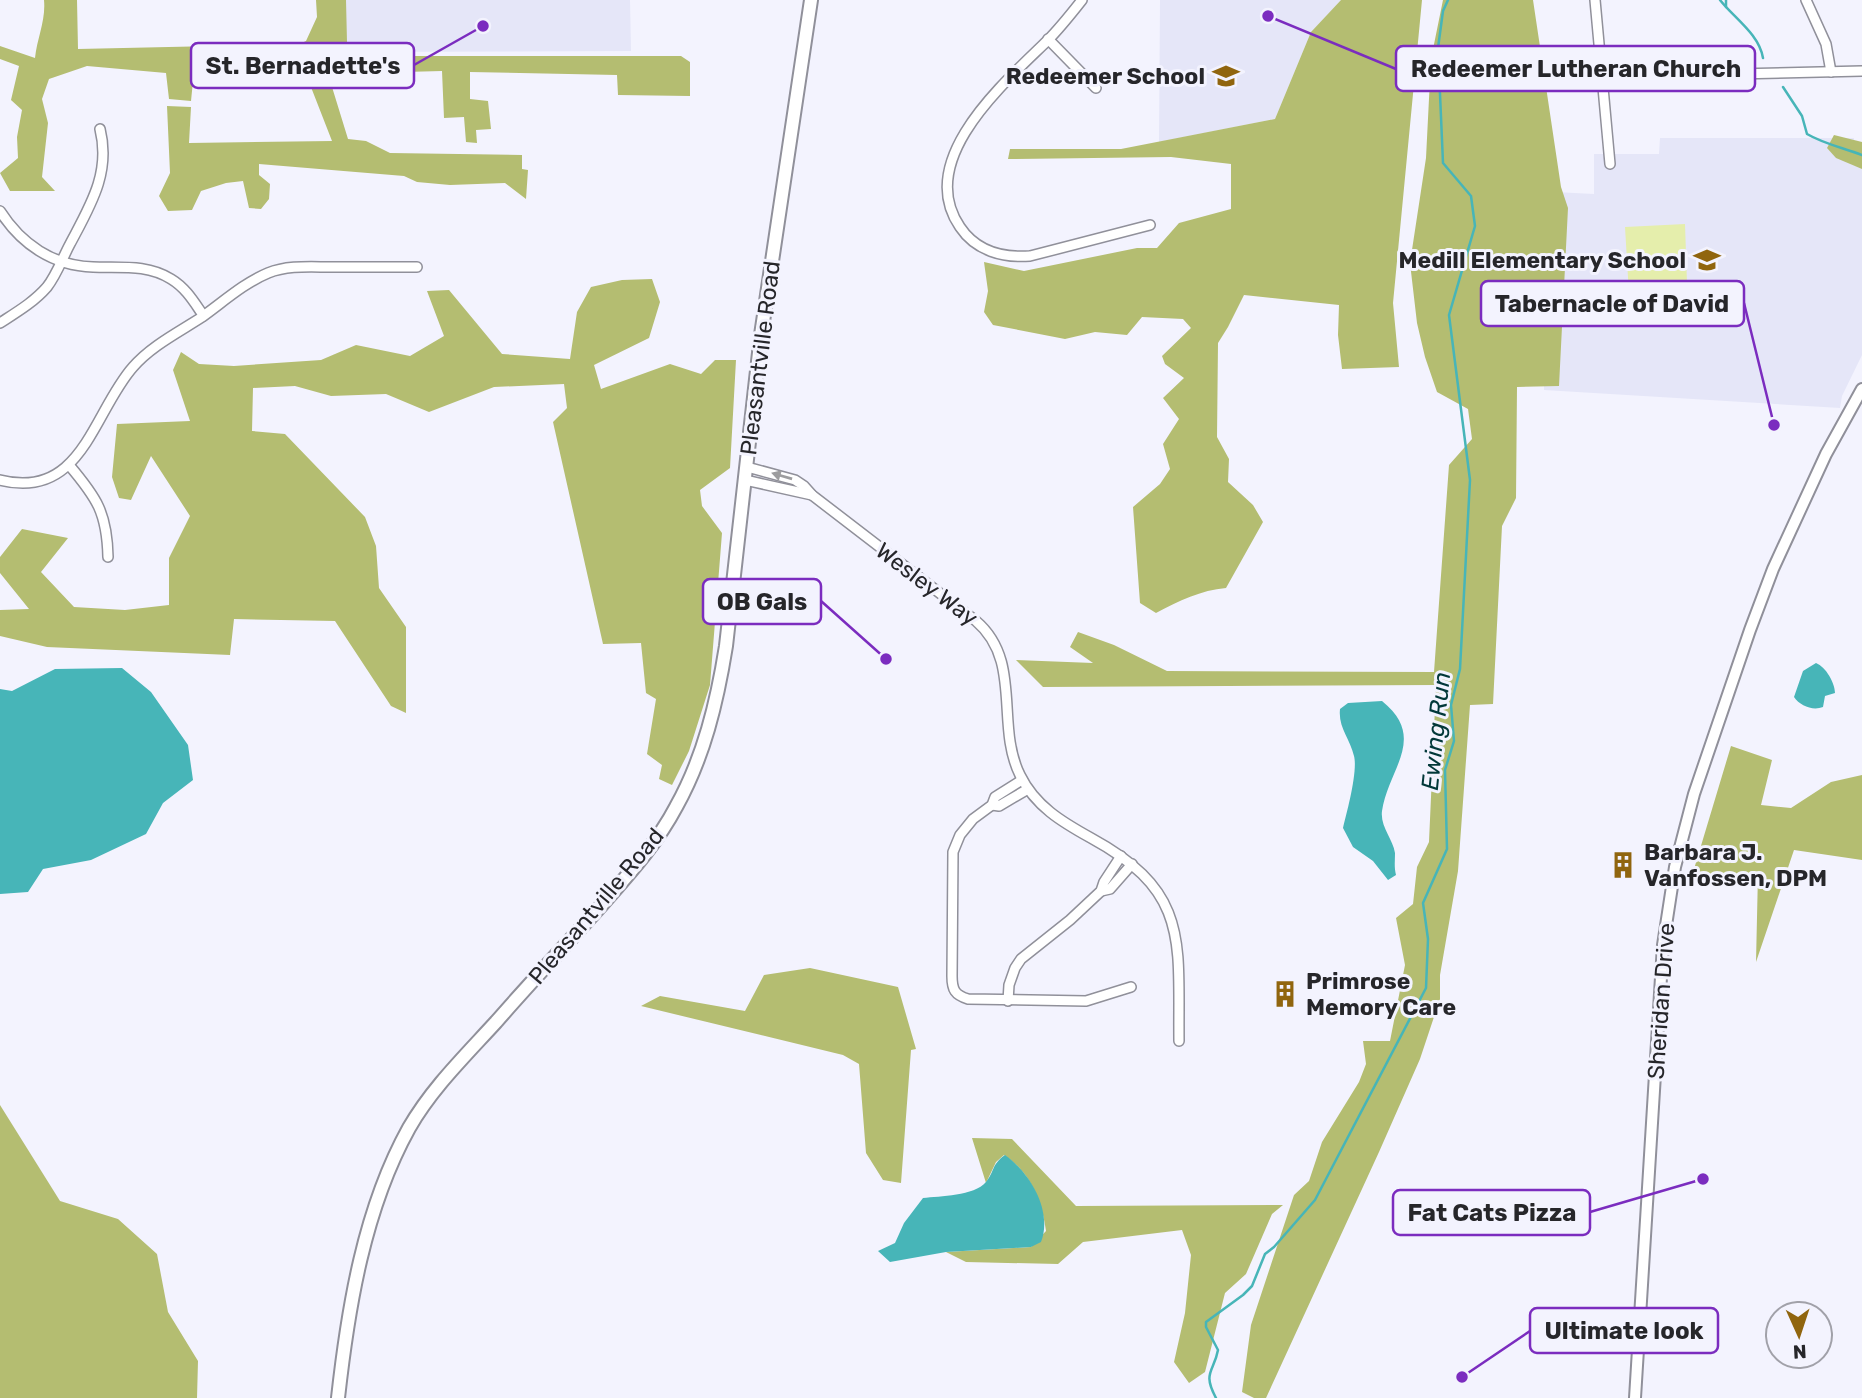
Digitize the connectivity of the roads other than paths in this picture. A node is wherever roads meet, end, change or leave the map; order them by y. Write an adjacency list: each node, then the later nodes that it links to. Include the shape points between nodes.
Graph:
1 (811, 0): 20 (main road, Pleasantville Road, via 773,244)
2 (1082, 0): 5 (street)
3 (1595, 0): 8 (street)
4 (1806, 0): 7 (street, via 1826,44)
5 (1048, 40): 9 (street); 13 (street, via 982,107 967,130 947,179 954,217 979,246 1017,257)
6 (1862, 71): 7 (street)
7 (1831, 72): 8 (street)
8 (1602, 77): 11 (street)
9 (1096, 88)
10 (100, 128): 14 (street, via 101,180)
11 (1610, 164)
12 (0, 211): 14 (street, via 21,237)
13 (1150, 225)
14 (62, 261): 16 (street, via 160,273 188,293); 17 (street, via 39,295)
15 (416, 267): 16 (street, via 279,270 255,280)
16 (203, 315): 19 (street, via 132,368)
17 (0, 323)
18 (1862, 389): 31 (street, Sheridan Drive, via 1790,528 1759,606 1694,794 1675,867 1663,945)
19 (69, 465): 21 (street, via 32,482); 22 (street, via 100,506 107,526)
20 (746, 473): 23 (street, Wesley Way, via 794,480 804,486 989,634 1005,673 1008,744); 30 (main road, Pleasantville Road, via 720,685 707,736 687,785 648,851 444,1080 409,1129 383,1189 359,1264)
21 (0, 480)
22 (108, 557)
23 (1025, 785): 24 (street, Wesley Way, via 1062,822); 28 (street, via 995,796 992,805 960,835 953,852 952,986 958,996 968,999)
24 (1121, 856): 25 (street, Wesley Way); 26 (street)
25 (1132, 864): 26 (street, via 1110,889); 29 (street, Wesley Way, via 1162,898 1174,930)
26 (1101, 891): 28 (street, via 1021,959 1014,968)
27 (1131, 987): 28 (street, via 1086,1001)
28 (1007, 1001)
29 (1179, 1041)
30 (338, 1398)
31 (1635, 1398)

